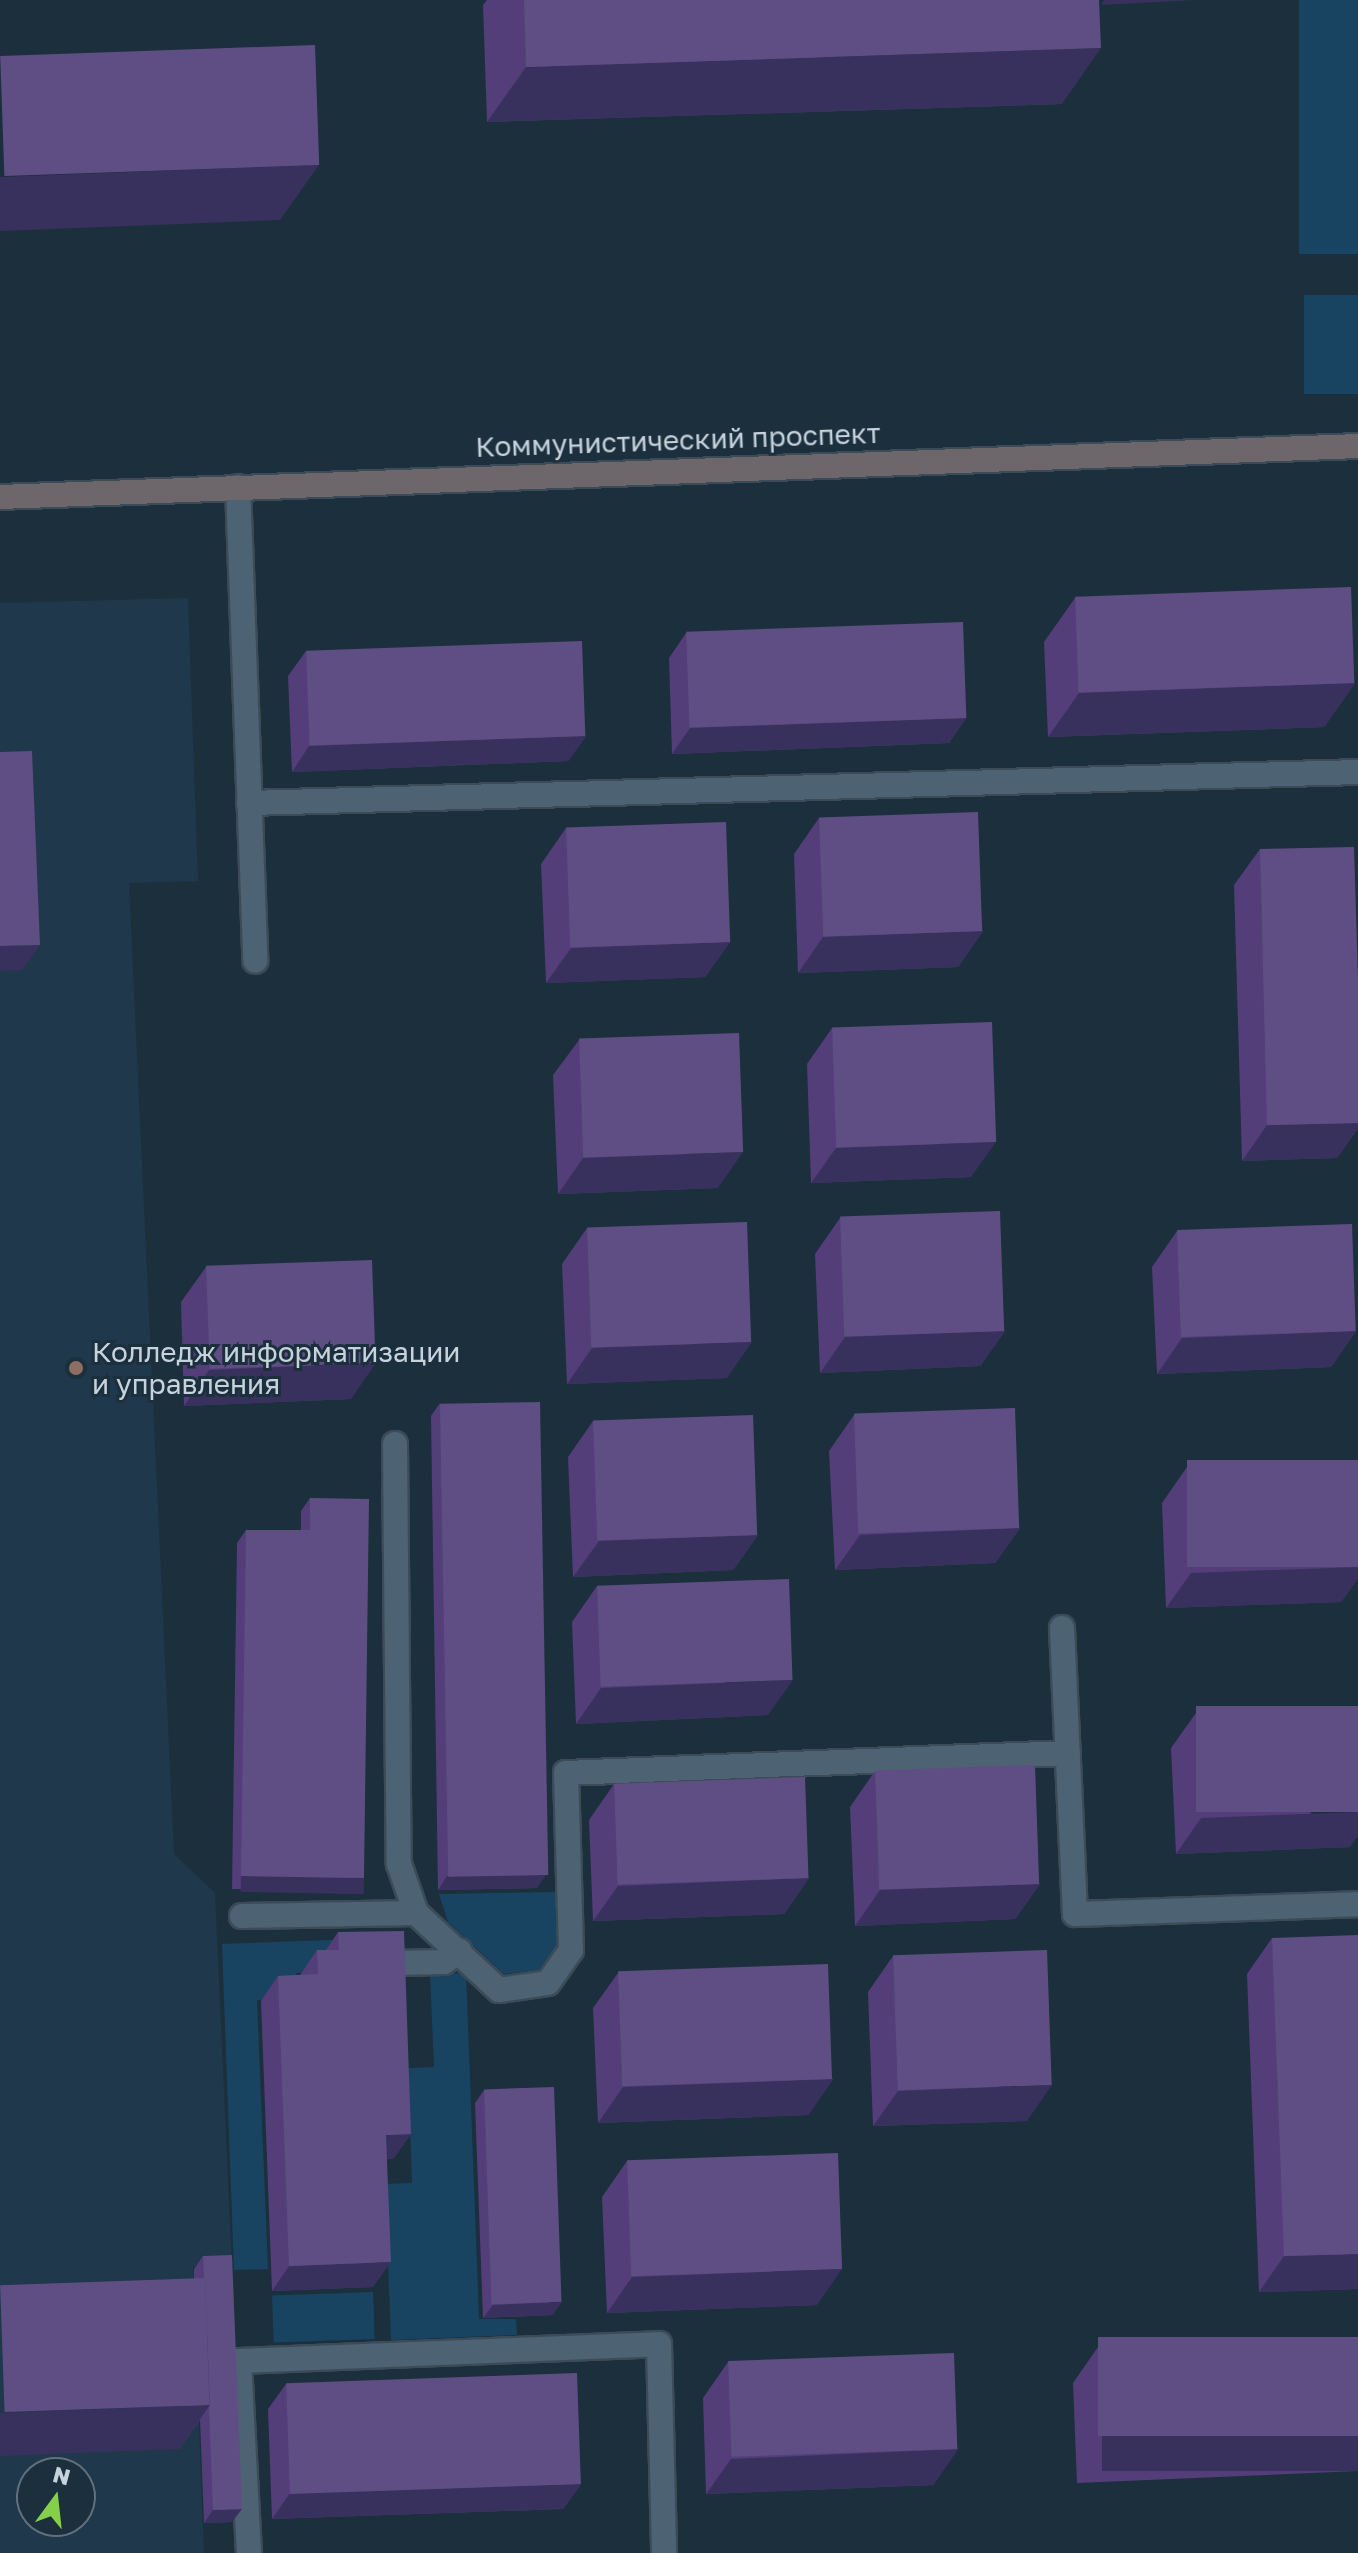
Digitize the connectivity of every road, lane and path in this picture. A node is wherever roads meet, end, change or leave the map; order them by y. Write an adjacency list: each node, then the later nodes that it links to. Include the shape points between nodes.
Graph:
1 (1358, 446): 2 (main road, Коммунистический проспект)
2 (238, 487): 3 (main road, Коммунистический проспект); 5 (lane)
3 (0, 497)
4 (1358, 772): 5 (lane)
5 (249, 803): 6 (lane)
6 (255, 961)
7 (395, 1444): 11 (lane, via 399,1864)
8 (1062, 1628): 9 (lane)
9 (1068, 1753): 10 (lane, via 1075,1914); 13 (lane, via 566,1773 571,1950 548,1983 499,1990)
10 (1358, 1904)
11 (416, 1913): 12 (lane); 13 (lane)
12 (242, 1916)
13 (459, 1951): 14 (lane, via 444,1962)
14 (395, 1963)
15 (249, 2553): 16 (lane, via 239,2361 659,2344)
16 (664, 2553)

